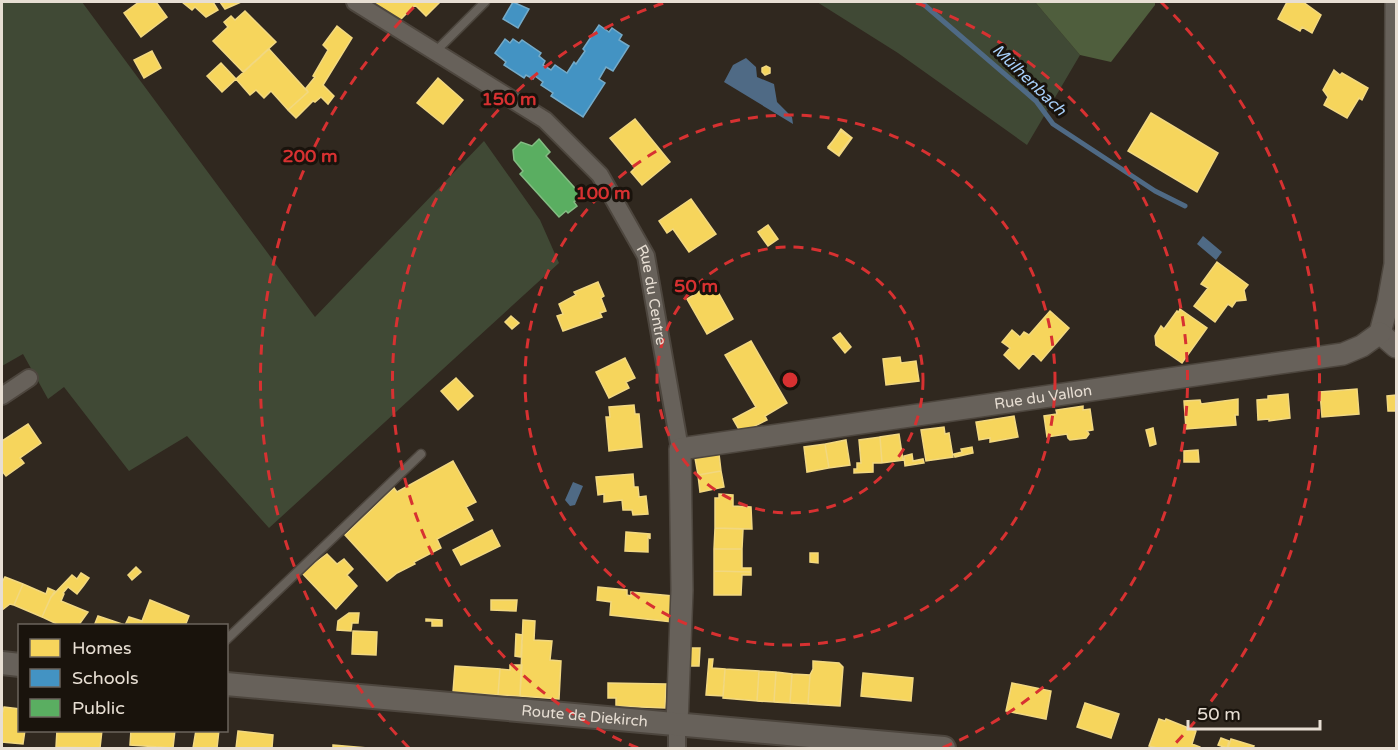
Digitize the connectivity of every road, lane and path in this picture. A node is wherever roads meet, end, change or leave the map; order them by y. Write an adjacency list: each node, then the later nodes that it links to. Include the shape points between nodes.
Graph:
1 (355, 2): 4 (street, Rue du Centre)
2 (485, 2): 4 (lane)
3 (1396, 2): 5 (street, via 1395,264)
4 (436, 51): 9 (street, Rue du Centre, via 545,120 600,176 646,256)
5 (1380, 333): 6 (street); 9 (street, Rue du Vallon, via 1343,354)
6 (1396, 347)
7 (29, 378): 8 (street)
8 (2, 396)
9 (680, 449): 15 (street, Rue du Centre, via 682,590)
10 (421, 454): 11 (lane)
11 (228, 638)
12 (2, 663): 13 (main road)
13 (18, 665)
14 (228, 684): 15 (main road, Route de Diekirch)
15 (677, 724): 16 (street); 17 (main road, Route de Diekirch)
16 (677, 748)
17 (944, 748)

